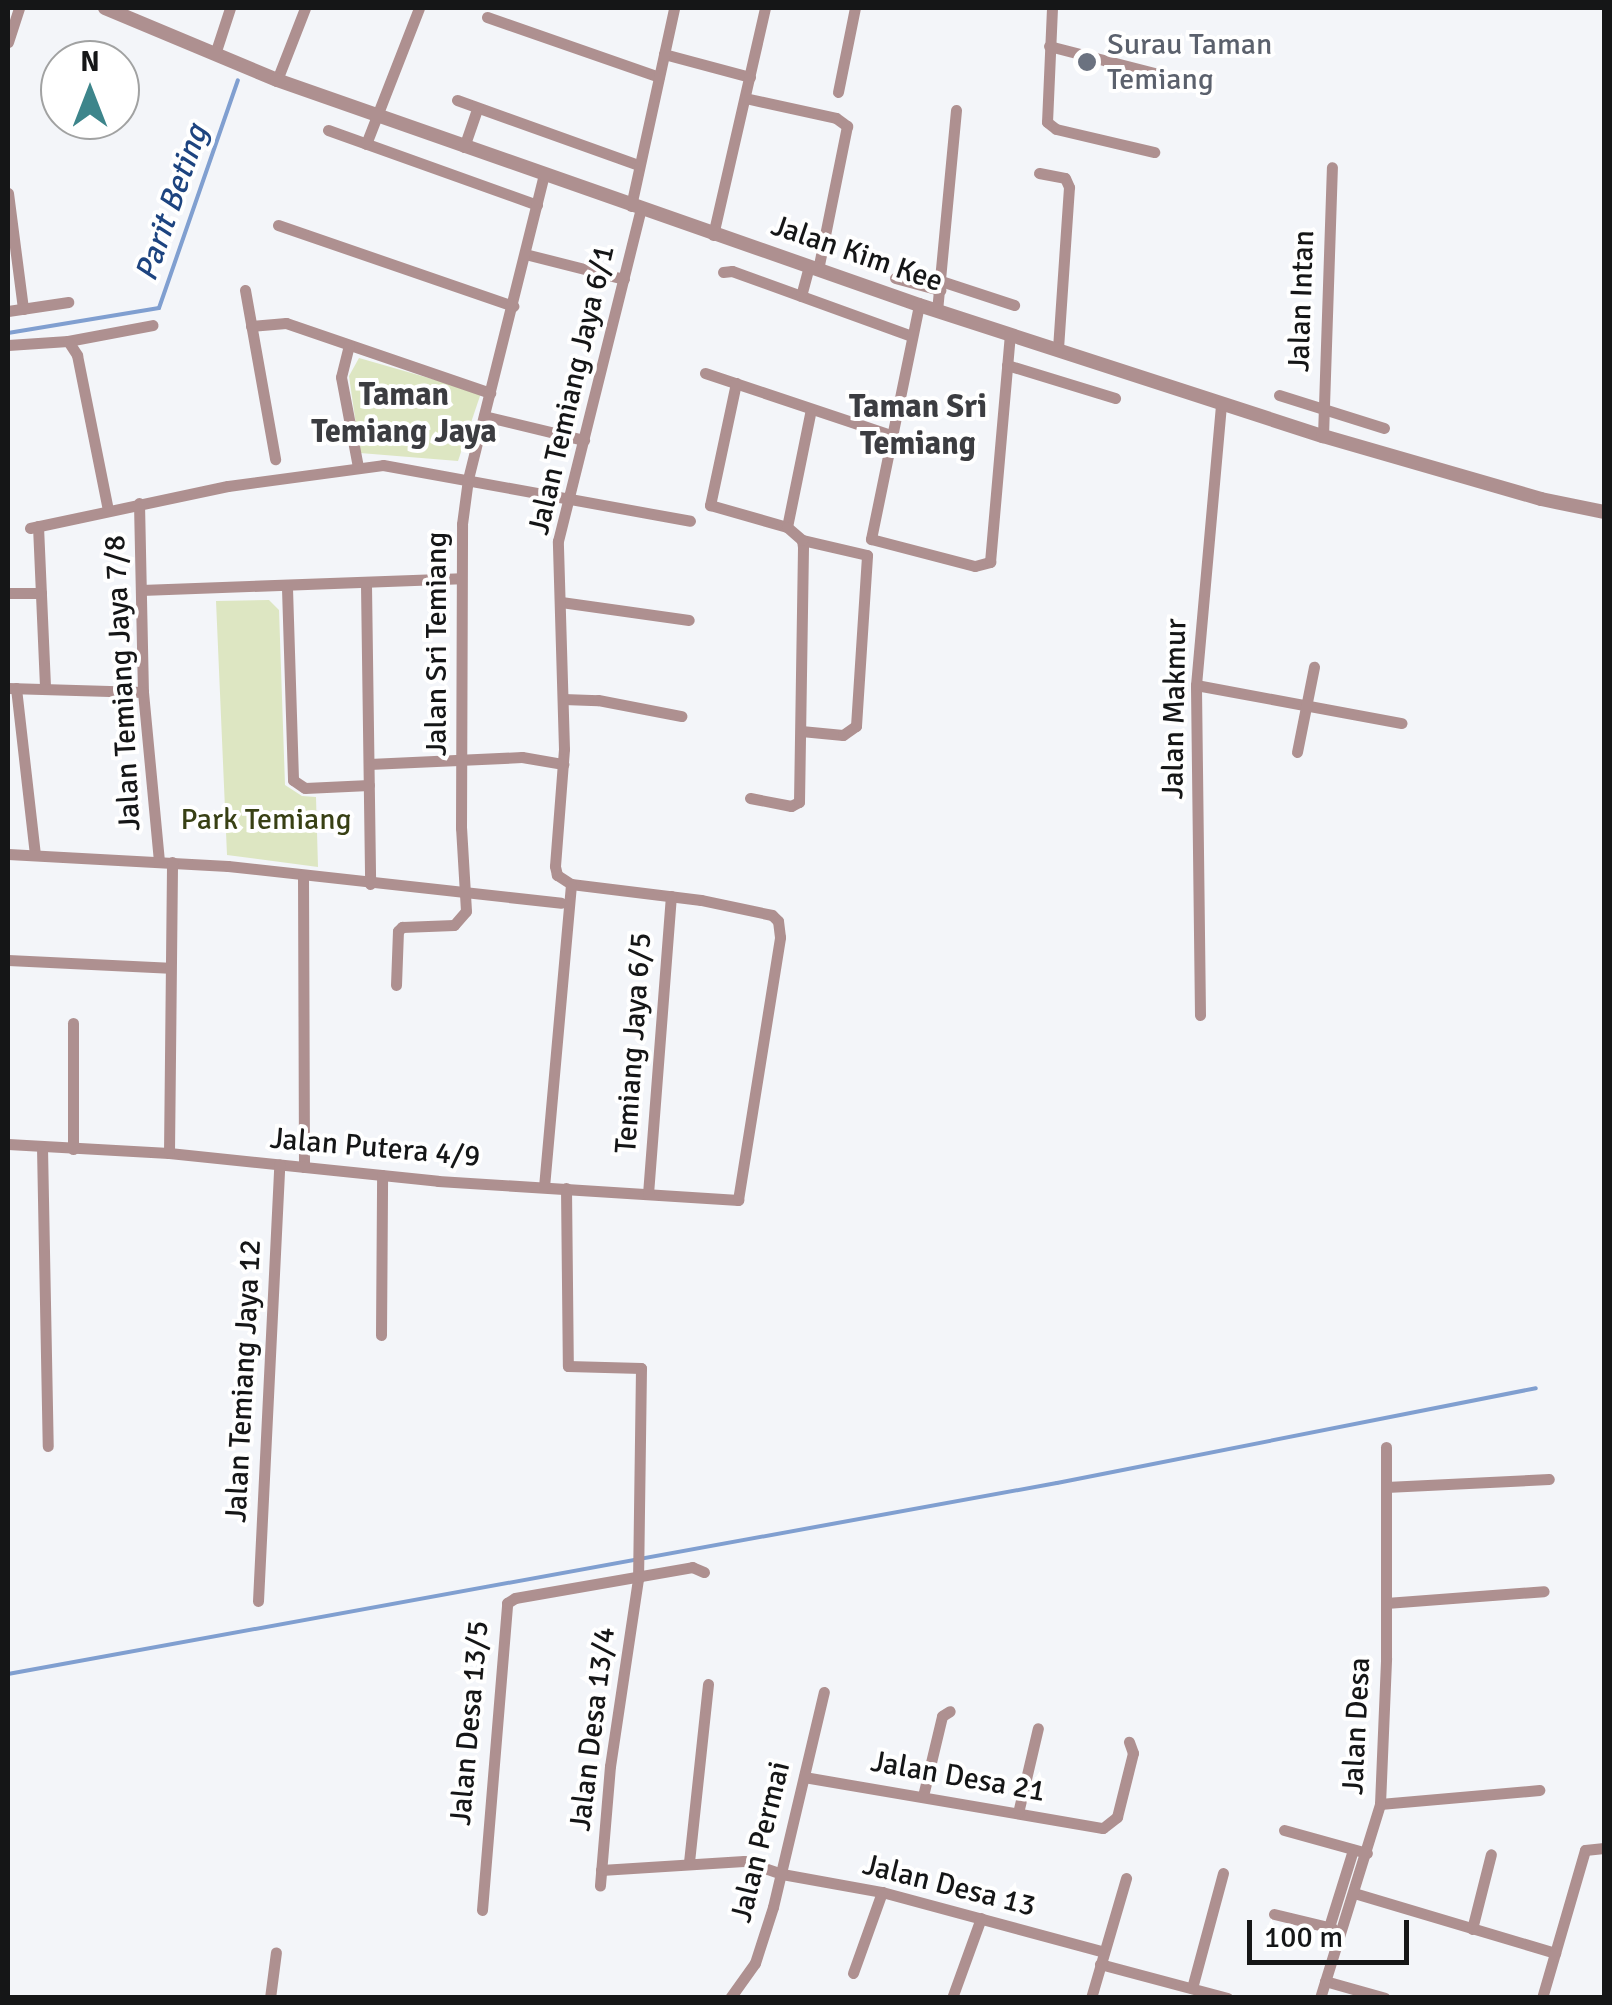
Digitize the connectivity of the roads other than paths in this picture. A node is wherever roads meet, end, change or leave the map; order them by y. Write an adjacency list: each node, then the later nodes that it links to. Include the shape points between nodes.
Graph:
1 (19, 8): 11 (street)
2 (105, 8): 13 (street, Jalan Kim Kee)
3 (230, 8): 13 (street)
4 (305, 8): 18 (street)
5 (419, 8): 24 (street)
6 (674, 8): 14 (street, Jalan Temiang Jaya 6/1)
7 (764, 8): 16 (street)
8 (855, 8): 19 (street)
9 (1052, 8): 12 (street)
10 (487, 17): 17 (street)
11 (8, 42)
12 (1050, 46): 15 (street); 28 (street, via 1048,122)
13 (216, 54): 18 (street, Jalan Kim Kee)
14 (664, 54): 16 (street); 17 (street, Jalan Temiang Jaya 6/1)
15 (1166, 76)
16 (750, 77): 20 (street)
17 (659, 78): 29 (street, Jalan Temiang Jaya 6/1)
18 (276, 80): 24 (street, Jalan Kim Kee)
19 (838, 92)
20 (745, 98): 37 (street); 39 (street, via 847,126)
21 (457, 100): 22 (street)
22 (477, 110): 27 (street); 29 (street)
23 (956, 110): 43 (street)
24 (377, 117): 26 (street); 27 (street, Jalan Kim Kee)
25 (328, 130): 26 (street)
26 (366, 144): 34 (street)
27 (464, 147): 32 (street, Jalan Kim Kee)
28 (1154, 152)
29 (638, 165): 35 (street, Jalan Temiang Jaya 6/1)
30 (1332, 167): 68 (street, Jalan Intan)
31 (1040, 173): 60 (street, via 1068,183)
32 (544, 175): 34 (street, Jalan Sri Temiang); 35 (street, Jalan Kim Kee)
33 (8, 193): 50 (street)
34 (537, 205): 38 (street, Jalan Sri Temiang)
35 (636, 208): 37 (street, Jalan Kim Kee); 42 (street, Jalan Temiang Jaya 6/1)
36 (278, 225): 49 (street)
37 (714, 236): 39 (street, Jalan Kim Kee)
38 (525, 254): 42 (street); 49 (street, Jalan Sri Temiang)
39 (813, 269): 45 (street); 47 (street, Jalan Kim Kee)
40 (723, 272): 45 (street)
41 (895, 278): 43 (street)
42 (624, 279): 74 (street, Jalan Temiang Jaya 6/1)
43 (940, 286): 48 (street); 52 (street)
44 (245, 290): 54 (street)
45 (801, 296): 56 (street)
46 (68, 302): 50 (street)
47 (919, 305): 52 (street, Jalan Kim Kee); 56 (street)
48 (1014, 305)
49 (512, 306): 64 (street, Jalan Sri Temiang)
50 (24, 309): 51 (street)
51 (8, 311)
52 (938, 311): 55 (street, Jalan Kim Kee)
53 (153, 325): 57 (street)
54 (251, 326): 59 (street, via 286,322); 75 (street)
55 (1010, 335): 60 (street, Jalan Kim Kee); 61 (street)
56 (912, 336): 72 (street)
57 (68, 341): 58 (street); 80 (street)
58 (8, 345)
59 (348, 345): 64 (street); 76 (street, via 341,378)
60 (1058, 350): 67 (street, Jalan Kim Kee)
61 (1007, 365): 66 (street); 72 (street, via 987,566 871,539)
62 (706, 373): 63 (street)
63 (736, 384): 69 (street); 83 (street, via 710,505)
64 (490, 393): 70 (street, Jalan Sri Temiang)
65 (1279, 394): 68 (street)
66 (1114, 398)
67 (1221, 404): 73 (street, Jalan Kim Kee); 94 (street, Jalan Makmur)
68 (1324, 408): 71 (street); 73 (street, Jalan Intan)
69 (811, 409): 72 (street); 83 (street)
70 (484, 416): 74 (street); 77 (street, Jalan Sri Temiang)
71 (1384, 428)
72 (893, 436)
73 (1323, 436): 81 (street, Jalan Kim Kee)
74 (584, 440): 78 (street, Jalan Temiang Jaya 6/1)
75 (275, 459)
76 (358, 468): 77 (street, via 400,467); 79 (street)
77 (468, 479): 78 (street); 85 (street, Jalan Sri Temiang)
78 (568, 497): 82 (street); 91 (street, Jalan Temiang Jaya 6/1, via 558,541)
79 (139, 503): 80 (street); 88 (street, Jalan Temiang Jaya 7/8)
80 (108, 510): 90 (street, via 34,527)
81 (1604, 512)
82 (690, 522)
83 (788, 527): 84 (street)
84 (802, 540): 102 (street); 102 (street, via 868,555 856,726 844,735)
85 (461, 578): 86 (street); 104 (street, Jalan Sri Temiang)
86 (366, 584): 87 (street); 105 (street)
87 (287, 588): 88 (street); 107 (street, via 293,780 304,788)
88 (141, 590): 97 (street, Jalan Temiang Jaya 7/8)
89 (8, 592): 90 (street)
90 (41, 593): 96 (street)
91 (561, 602): 92 (street); 98 (street, Jalan Temiang Jaya 6/1)
92 (688, 620)
93 (1314, 667): 99 (street)
94 (1196, 684): 99 (street); 121 (street, Jalan Makmur)
95 (12, 688): 96 (street); 110 (street)
96 (45, 689): 97 (street)
97 (143, 692): 111 (street, Jalan Temiang Jaya 7/8)
98 (564, 700): 100 (street); 106 (street, Jalan Temiang Jaya 6/1)
99 (1306, 706): 101 (street); 103 (street)
100 (680, 716)
101 (1402, 723)
102 (801, 731): 108 (street, via 799,802)
103 (1297, 752)
104 (462, 760): 105 (street); 106 (street, via 522,757); 115 (street, Jalan Sri Temiang)
105 (368, 764): 107 (street)
106 (564, 764): 113 (street, Jalan Temiang Jaya 6/1, via 554,866)
107 (369, 785): 114 (street)
108 (750, 798)
109 (8, 854): 110 (street)
110 (35, 855): 111 (street)
111 (165, 861): 112 (street); 119 (street, Jalan Temiang Jaya 7/8)
112 (304, 876): 114 (street); 128 (street)
113 (566, 882): 116 (street); 130 (street, Jalan Temiang Jaya 6/1)
114 (370, 884): 115 (street)
115 (465, 896): 117 (street); 120 (street, via 465,916 454,925 398,931)
116 (671, 896): 132 (street, Temiang Jaya 6/5); 132 (street, Jalan Putera 4/9, via 772,915 780,937 738,1200)
117 (561, 903)
118 (8, 960): 119 (street)
119 (168, 968): 126 (street, Jalan Temiang Jaya 7/8)
120 (396, 985)
121 (1200, 1015)
122 (74, 1023): 125 (street)
123 (8, 1144): 124 (street, Jalan Putera 4/9)
124 (42, 1146): 125 (street, Jalan Putera 4/9); 134 (street)
125 (73, 1148): 126 (street, Jalan Putera 4/9)
126 (169, 1154): 127 (street, Jalan Putera 4/9)
127 (280, 1165): 128 (street, Jalan Putera 4/9); 141 (street, Jalan Temiang Jaya 12)
128 (304, 1167): 129 (street, Jalan Putera 4/9)
129 (382, 1175): 130 (street, Jalan Putera 4/9); 133 (street)
130 (544, 1187): 131 (street, Jalan Putera 4/9)
131 (566, 1188): 132 (street, Jalan Putera 4/9); 139 (street, Jalan Desa 13/4, via 568,1366 641,1368)
132 (648, 1194)
133 (381, 1335)
134 (48, 1446)
135 (1386, 1447): 137 (street, Jalan Desa)
136 (1549, 1478): 137 (street)
137 (1386, 1487): 142 (street, Jalan Desa)
138 (704, 1572): 139 (street, Jalan Desa 13/5, via 692,1567)
139 (638, 1579): 159 (street, Jalan Desa 13/4); 166 (street, Jalan Desa 13/5, via 515,1598 504,1611)
140 (1544, 1592): 142 (street)
141 (258, 1600)
142 (1386, 1603): 151 (street, Jalan Desa)
143 (708, 1684): 158 (street)
144 (824, 1692): 148 (street, Jalan Permai)
145 (950, 1711): 150 (street, via 942,1716)
146 (1038, 1728): 152 (street)
147 (1129, 1742): 152 (street, Jalan Desa 21, via 1133,1754 1117,1817 1103,1828)
148 (804, 1776): 150 (street, Jalan Desa 21); 161 (street, Jalan Permai)
149 (1539, 1790): 151 (street)
150 (923, 1796): 152 (street, Jalan Desa 21)
151 (1380, 1804): 156 (street, Jalan Desa)
152 (1018, 1813)
153 (1284, 1830): 155 (street)
154 (1604, 1848): 172 (street, via 1586,1850)
155 (1353, 1850): 156 (street); 169 (street, Jalan Desa)
156 (1367, 1853): 165 (street, Jalan Desa)
157 (1491, 1854): 170 (street)
158 (688, 1862): 159 (street); 161 (street, via 736,1860)
159 (601, 1870): 163 (street, Jalan Desa 13/4)
160 (1223, 1873): 176 (street)
161 (782, 1874): 164 (street, Jalan Desa 13); 178 (street, Jalan Permai, via 755,1964)
162 (1126, 1878): 173 (street)
163 (600, 1886)
164 (882, 1892): 168 (street, Jalan Desa 13); 174 (street)
165 (1354, 1894): 169 (street, Jalan Desa); 170 (street)
166 (482, 1910)
167 (1274, 1914): 169 (street)
168 (981, 1918): 173 (street, Jalan Desa 13); 179 (street)
169 (1335, 1928): 175 (street, Jalan Desa)
170 (1472, 1929): 172 (street)
171 (276, 1952): 177 (street)
172 (1555, 1953): 184 (street)
173 (1102, 1958): 176 (street, Jalan Desa 13); 180 (street)
174 (853, 1973)
175 (1325, 1981): 182 (street, Jalan Desa); 183 (street)
176 (1192, 1988): 181 (street, Jalan Desa 13)
177 (270, 1998)
178 (730, 1998)
179 (952, 1998)
180 (1091, 1998)
181 (1228, 1998)
182 (1320, 1998)
183 (1385, 1998)
184 (1542, 1998)

